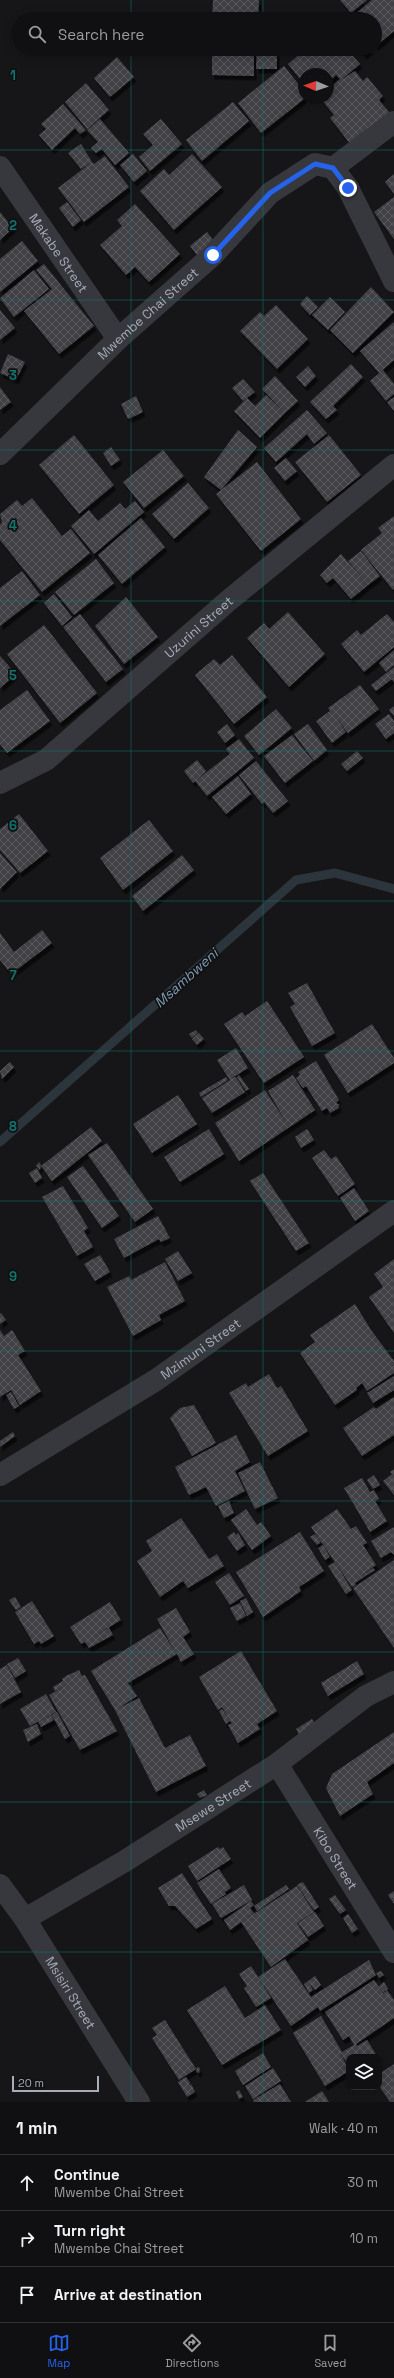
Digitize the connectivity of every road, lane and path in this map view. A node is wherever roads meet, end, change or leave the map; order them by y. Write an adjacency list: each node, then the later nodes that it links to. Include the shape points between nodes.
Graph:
1 (394, 122): 3 (street)
2 (0, 167): 5 (street, Makabe Street)
3 (333, 168): 4 (street, via 348,188); 5 (street, Mwembe Chai Street, via 315,164 270,193 213,255)
4 (394, 281)
5 (118, 339): 6 (street, Mwembe Chai Street)
6 (0, 454)
7 (394, 464): 8 (street, Uzurini Street, via 228,601 46,760)
8 (0, 783)
9 (394, 1211): 10 (street, Mzimuni Street, via 156,1380)
10 (0, 1475)
11 (394, 1682): 12 (street, Msewe Street, via 366,1696)
12 (278, 1764): 14 (street, Msewe Street, via 125,1861); 15 (street, Kibo Street)
13 (0, 1886): 14 (street, Msisiri Street)
14 (25, 1919): 16 (street, Msisiri Street)
15 (394, 1952)
16 (139, 2102)

